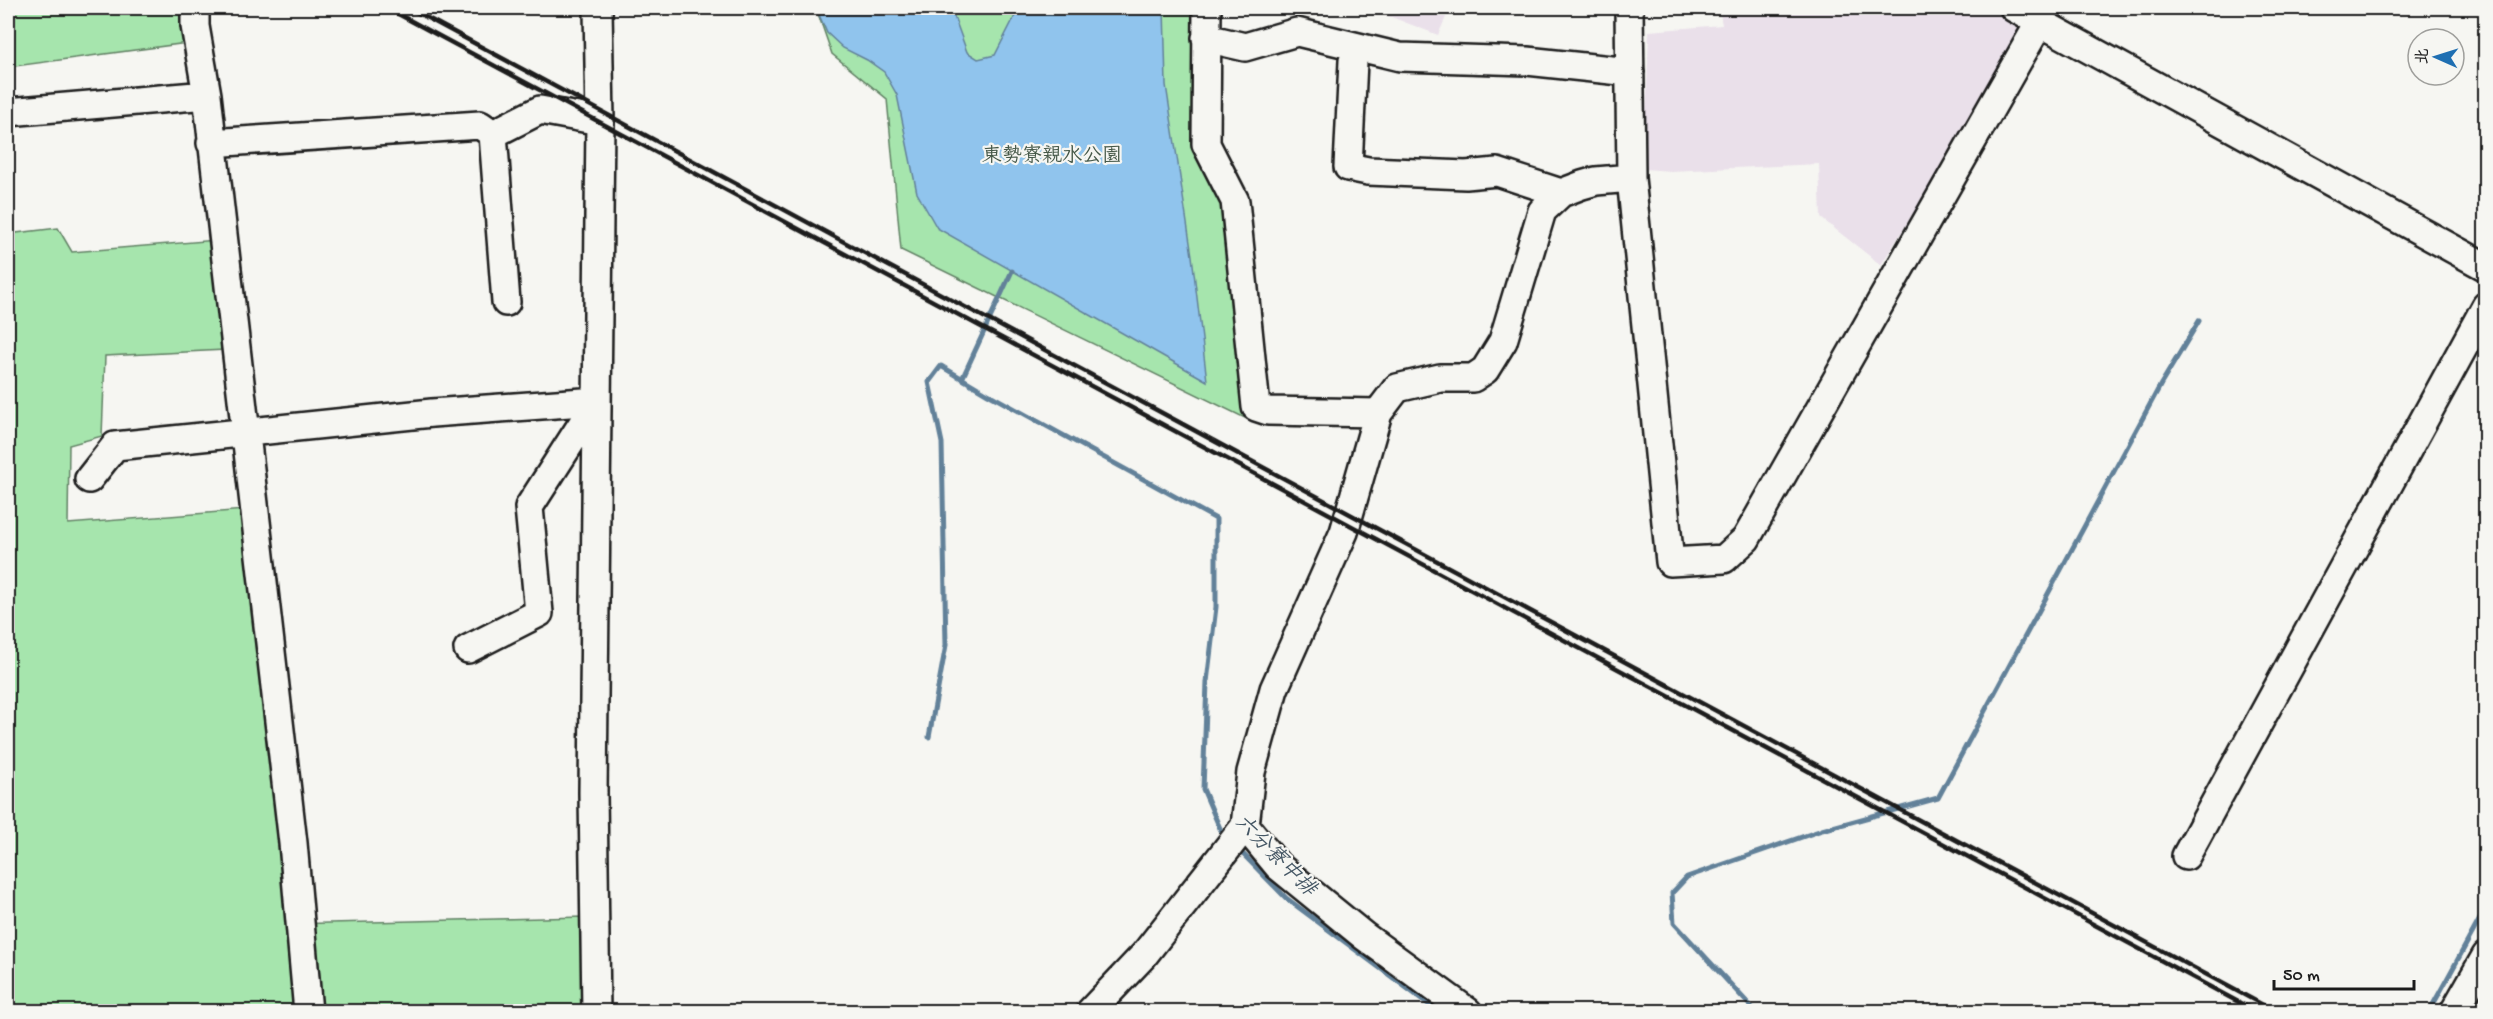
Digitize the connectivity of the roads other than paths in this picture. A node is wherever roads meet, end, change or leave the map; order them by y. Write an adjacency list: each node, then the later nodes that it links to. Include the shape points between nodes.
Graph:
1 (195, 8): 10 (street)
2 (598, 8): 12 (street)
3 (1207, 8): 7 (street)
4 (1629, 8): 9 (street)
5 (2014, 8): 6 (street)
6 (2040, 22): 15 (street, via 1746,539 1724,559 1670,562); 17 (street)
7 (1206, 38): 9 (street, via 1245,47 1297,32 1400,57 1527,61); 21 (street, via 1206,144 1235,201 1256,407 1268,411)
8 (1353, 61): 16 (street, via 1348,167 1466,176 1497,172)
9 (1630, 72): 15 (street)
10 (207, 95): 11 (street); 14 (street)
11 (8, 112)
12 (600, 121): 13 (street, via 540,110); 20 (street)
13 (493, 134): 14 (street, via 480,125); 18 (street)
14 (211, 143): 22 (street)
15 (1631, 178): 16 (street, via 1596,181)
16 (1561, 193): 21 (street, via 1542,211 1503,341 1485,370 1473,378 1440,378 1397,388)
17 (2486, 267)
18 (506, 302)
19 (2486, 306): 26 (street)
20 (597, 401): 22 (street, via 432,413); 24 (street, via 530,507 539,613); 29 (street, via 593,793)
21 (1378, 413): 25 (street, via 1344,532 1274,689)
22 (245, 435): 23 (street, via 115,447); 28 (street, via 293,843)
23 (89, 479)
24 (468, 649)
25 (1236, 837): 30 (street, via 1144,955); 31 (street)
26 (2186, 856)
27 (2486, 956): 32 (street)
28 (308, 1011)
29 (596, 1011)
30 (1090, 1011)
31 (1468, 1011)
32 (2454, 1011)

